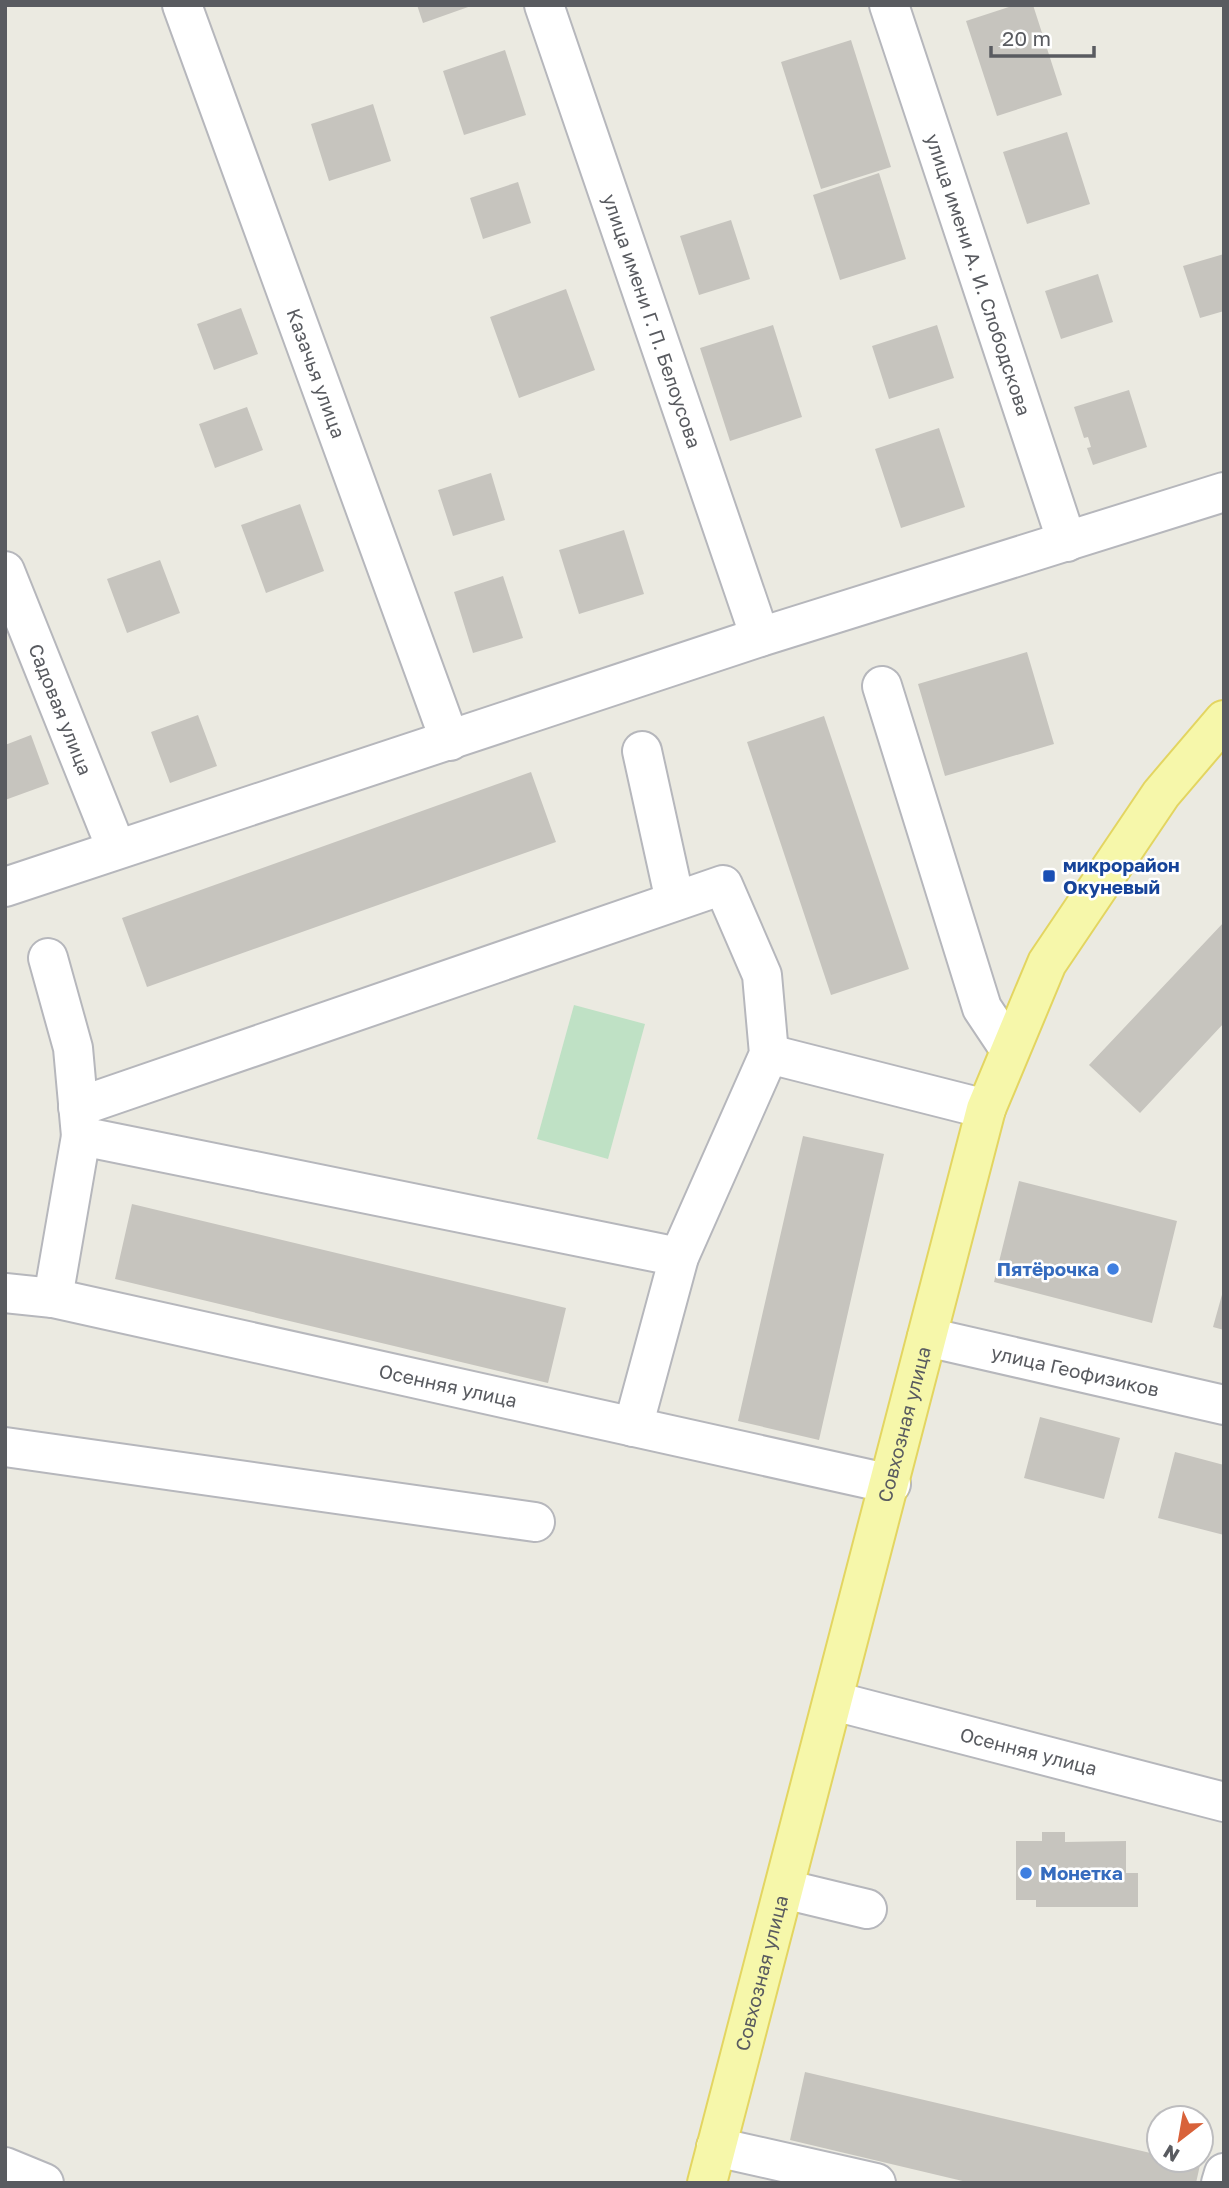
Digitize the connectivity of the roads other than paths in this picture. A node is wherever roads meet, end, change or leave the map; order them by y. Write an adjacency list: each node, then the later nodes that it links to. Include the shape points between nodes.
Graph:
1 (182, 5): 10 (street, Казачья улица)
2 (544, 5): 7 (street, улица имени Г. П. Белоусова)
3 (890, 5): 5 (street, улица имени А. И. Слободскова)
4 (1224, 492): 5 (street)
5 (1067, 542): 7 (street)
6 (5, 571): 12 (street, Садовая улица)
7 (761, 637): 10 (street)
8 (882, 687): 16 (street, via 982,1008)
9 (1224, 720): 16 (main road, Совхозная улица, via 1161,794 1047,963)
10 (450, 741): 12 (street)
11 (642, 751): 14 (street)
12 (116, 848): 13 (street)
13 (5, 887)
14 (675, 901): 17 (street, via 723,885 762,975); 19 (street)
15 (48, 958): 19 (street, via 73,1048)
16 (1010, 1050): 18 (main road, Совхозная улица)
17 (769, 1054): 18 (street); 20 (street)
18 (986, 1109): 23 (main road, Совхозная улица)
19 (79, 1121): 20 (street); 22 (street)
20 (679, 1256): 25 (street)
21 (5, 1293): 22 (street, Осенняя улица)
22 (53, 1298): 25 (street, Осенняя улица)
23 (927, 1337): 24 (street, улица Геофизиков); 27 (main road, Совхозная улица)
24 (1224, 1405)
25 (633, 1427): 27 (street, Осенняя улица)
26 (5, 1447): 28 (street)
27 (891, 1484): 29 (main road, Совхозная улица)
28 (536, 1522)
29 (834, 1702): 30 (street, Осенняя улица); 31 (main road, Совхозная улица)
30 (1224, 1802)
31 (784, 1889): 32 (street); 33 (main road, Совхозная улица)
32 (866, 1909)
33 (712, 2165): 37 (street)
34 (5, 2167): 36 (street)
35 (1224, 2173): 38 (street)
36 (44, 2183)
37 (876, 2183)
38 (1221, 2183)

